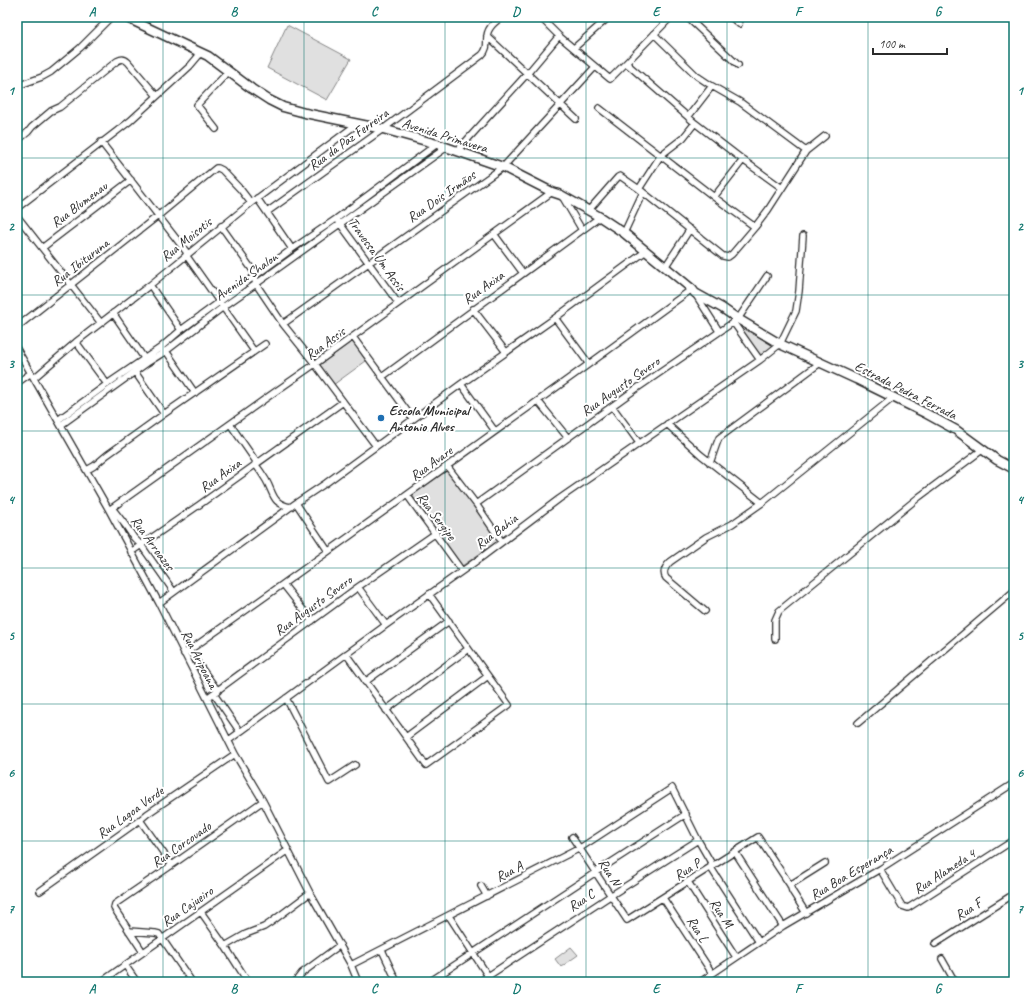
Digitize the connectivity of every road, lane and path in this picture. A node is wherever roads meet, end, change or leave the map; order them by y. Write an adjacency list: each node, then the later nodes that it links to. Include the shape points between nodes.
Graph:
1 (111, 17): 20 (street, via 51,72)
2 (125, 17): 14 (street, Avenida Primavera)
3 (502, 17): 11 (street, Rua da Paz Ferreira, via 490,27)
4 (540, 17): 12 (street)
5 (609, 17): 13 (street)
6 (672, 17): 10 (street)
7 (687, 17): 16 (street)
8 (731, 17): 9 (street)
9 (740, 24)
10 (654, 34): 15 (street); 21 (street, via 694,73)
11 (487, 36): 19 (street); 30 (street, Rua da Paz Ferreira, via 487,49 482,55)
12 (559, 36): 13 (street); 19 (street)
13 (574, 48): 17 (street)
14 (200, 52): 18 (street, Avenida Primavera); 22 (street, via 190,66)
15 (626, 62): 17 (street, via 610,79); 25 (street)
16 (738, 65)
17 (596, 67): 23 (street, Rua Dois Irmãos)
18 (229, 71): 28 (street, Avenida Primavera, via 269,100 283,106); 29 (street, via 197,105)
19 (527, 74): 23 (street); 36 (street)
20 (17, 86)
21 (712, 86): 25 (street); 37 (street, via 740,102)
22 (157, 96): 32 (street, via 123,59 52,111); 33 (street)
23 (561, 105): 26 (street); 40 (street, Rua Dois Irmãos)
24 (599, 108): 38 (street)
25 (688, 117): 27 (street)
26 (576, 119)
27 (695, 123): 38 (street, via 683,138); 39 (street)
28 (357, 124): 30 (street, Avenida Primavera); 47 (street, Rua Moisotis)
29 (216, 129)
30 (383, 129): 34 (street, Avenida Primavera); 51 (street, Rua da Paz Ferreira)
31 (825, 136): 37 (street)
32 (17, 141)
33 (102, 142): 41 (street); 49 (street)
34 (437, 144): 35 (street, Avenida Primavera); 55 (street, Avenida Shalon)
35 (447, 147): 36 (street, Avenida Primavera); 56 (street, Avenida Shalon)
36 (457, 151): 40 (street, Avenida Primavera)
37 (806, 151): 42 (street)
38 (661, 155): 43 (street); 46 (street)
39 (743, 160): 42 (street); 46 (street)
40 (504, 167): 44 (street, Avenida Primavera); 70 (street, Rua Dois Irmãos)
41 (131, 180): 53 (street); 66 (street, Rua Blumenau)
42 (782, 188): 58 (street)
43 (641, 191): 50 (street, via 619,176); 60 (street); 62 (street)
44 (552, 192): 45 (street, Avenida Primavera); 64 (street, Rua Assis)
45 (561, 196): 50 (street, Avenida Primavera); 61 (street)
46 (714, 197): 58 (street)
47 (257, 198): 48 (street, Rua Moisotis); 51 (street)
48 (251, 203): 53 (street, Rua Ibituruna, via 227,175 217,168); 57 (street, Rua Moisotis)
49 (17, 208)
50 (589, 210): 54 (street, Avenida Primavera)
51 (267, 212): 67 (street)
52 (17, 216): 66 (street)
53 (159, 216): 69 (street); 76 (street, Rua Ibituruna)
54 (600, 217): 61 (street, Rua Axixa); 62 (street, Avenida Primavera)
55 (336, 218): 56 (street, Travessa Um Assis); 59 (street, Avenida Shalon)
56 (340, 224): 63 (street, Avenida Shalon); 70 (street, Travessa Um Assis)
57 (221, 226): 69 (street, Rua Moisotis); 73 (street)
58 (756, 227): 60 (street, via 728,257 723,256)
59 (323, 228): 63 (street); 67 (street, Avenida Shalon)
60 (690, 229): 71 (street)
61 (582, 230): 72 (street, Rua Axixa)
62 (624, 233): 68 (street, Avenida Primavera)
63 (326, 234): 75 (street, Avenida Shalon)
64 (494, 234): 72 (street); 79 (street, Rua Assis)
65 (803, 236): 95 (street, via 797,305)
66 (42, 248): 76 (street)
67 (292, 249): 73 (street, Avenida Shalon)
68 (646, 252): 71 (street, Avenida Primavera); 84 (street)
69 (187, 254): 77 (street, Rua Moisotis); 80 (street)
70 (368, 263): 79 (street, Travessa Um Assis); 88 (street, Rua Dois Irmãos)
71 (665, 267): 78 (street, Avenida Primavera)
72 (523, 273): 81 (street, Rua Axixa)
73 (256, 275): 75 (street); 80 (street, Avenida Shalon)
74 (767, 276): 85 (street, Rua Augusto Severo)
75 (256, 284): 80 (street, Avenida Shalon); 88 (street)
76 (71, 285): 87 (street); 89 (street, Rua Ibituruna)
77 (150, 285): 82 (street, Rua Moisotis); 90 (street)
78 (693, 291): 85 (street, Avenida Primavera, via 722,308); 91 (street); 105 (street, Rua Avare)
79 (398, 303): 92 (street, Rua Assis)
80 (221, 304): 83 (street, Avenida Shalon); 86 (street, Avenida Shalon); 99 (street)
81 (474, 309): 100 (street); 108 (street, Rua Axixa)
82 (113, 313): 87 (street, Rua Moisotis); 102 (street)
83 (201, 316): 86 (street); 90 (street, Avenida Shalon)
84 (555, 318): 100 (street); 105 (street)
85 (736, 320): 91 (street, Rua Augusto Severo); 95 (street, Avenida Primavera); 101 (street)
86 (205, 321): 98 (street, Avenida Shalon)
87 (101, 323): 93 (street, Rua Moisotis)
88 (283, 324): 104 (street)
89 (17, 327)
90 (182, 330): 96 (street, Avenida Shalon)
91 (719, 331): 117 (street, Rua Augusto Severo)
92 (353, 337): 104 (street, Rua Assis); 108 (street)
93 (76, 342): 107 (street, Rua Moisotis); 111 (street)
94 (265, 344): 99 (street)
95 (780, 344): 101 (street, Rua Bahia); 103 (street, Estrada Pedra Ferrada)
96 (160, 348): 98 (street); 102 (street, Avenida Shalon)
97 (17, 349): 107 (street, Rua Aripoana)
98 (166, 351): 102 (street, Avenida Shalon); 113 (street)
99 (254, 352): 113 (street)
100 (506, 352): 112 (street)
101 (760, 360): 122 (street, Rua Bahia)
102 (143, 362): 106 (street, Avenida Shalon); 109 (street, Avenida Shalon)
103 (820, 362): 114 (street, Estrada Pedra Ferrada); 129 (street, via 720,438)
104 (315, 364): 116 (street); 121 (street, Rua Assis)
105 (589, 364): 115 (street, Rua Avare)
106 (136, 372): 109 (street, Avenida Shalon); 118 (street)
107 (32, 376): 110 (street, Rua Moisotis); 120 (street, Rua Aripoana)
108 (382, 377): 119 (street)
109 (115, 382): 111 (street, Avenida Shalon); 120 (street, Avenida Shalon)
110 (17, 384)
111 (107, 384): 120 (street, Avenida Shalon)
112 (461, 384): 119 (street); 123 (street)
113 (195, 393): 118 (street)
114 (894, 397): 127 (street, Estrada Pedra Ferrada, via 956,430); 134 (street)
115 (538, 401): 123 (street, Rua Avare); 124 (street)
116 (343, 402): 126 (street); 128 (street, Rua Axixa)
117 (612, 406): 124 (street, Rua Augusto Severo); 125 (street)
118 (164, 414): 132 (street)
119 (413, 419): 126 (street)
120 (59, 422): 132 (street, Rua Aripoana)
121 (230, 424): 128 (street); 137 (street, Rua Assis)
122 (667, 424): 125 (street, Rua Bahia); 129 (street)
123 (494, 431): 130 (street, Rua Avare)
124 (568, 438): 135 (street, Rua Augusto Severo)
125 (639, 443): 139 (street, Rua Bahia)
126 (376, 446): 136 (street)
127 (982, 450): 131 (street, Estrada Pedra Ferrada); 154 (street, via 919,497 780,611 775,620)
128 (256, 463): 136 (street, via 277,500 282,505); 140 (street, Rua Axixa)
129 (710, 463): 134 (street)
130 (447, 466): 133 (street, Rua Avare); 135 (street)
131 (1014, 469)
132 (86, 470): 137 (street, Rua Aripoana)
133 (407, 495): 138 (street, Rua Sergipe); 141 (street, Rua Avare)
134 (762, 503): 150 (street, via 732,524 706,537 670,562 664,571 667,580)
135 (476, 504): 139 (street)
136 (294, 505): 141 (street); 147 (street)
137 (111, 509): 140 (street, Rua Arroazes); 142 (street, Rua Aripoana)
138 (436, 533): 143 (street, Rua Sergipe); 145 (street, Rua Augusto Severo)
139 (502, 542): 143 (street, Rua Bahia)
140 (141, 545): 142 (street, Rua Axixa); 147 (street, Rua Arroazes)
141 (328, 551): 144 (street, Rua Avare)
142 (131, 552): 149 (street, Rua Aripoana)
143 (462, 571): 148 (street, Rua Bahia)
144 (283, 584): 151 (street); 156 (street, Rua Avare)
145 (358, 587): 151 (street, Rua Augusto Severo); 153 (street)
146 (1014, 591): 164 (street)
147 (174, 592): 149 (street)
148 (429, 594): 152 (street); 153 (street, Rua Bahia)
149 (159, 603): 156 (street, Rua Aripoana)
150 (705, 611)
151 (312, 621): 160 (street, Rua Augusto Severo)
152 (449, 622): 155 (street); 159 (street)
153 (386, 625): 157 (street, Rua Bahia)
154 (775, 638)
155 (468, 649): 158 (street); 163 (street)
156 (186, 653): 160 (street); 161 (street, Rua Aripoana)
157 (346, 654): 159 (street); 162 (street, Rua Bahia)
158 (488, 676): 166 (street); 166 (street, via 509,706 426,765)
159 (365, 682): 163 (street)
160 (216, 692): 161 (street, Rua Augusto Severo); 165 (street)
161 (207, 698): 167 (street, Rua Aripoana)
162 (286, 698): 165 (street, Rua Bahia); 169 (street, via 329,782)
163 (386, 710): 166 (street)
164 (858, 723)
165 (240, 732): 167 (street, Rua Bahia)
166 (406, 737)
167 (229, 740): 168 (street, Rua Aripoana)
168 (236, 754): 171 (street, Rua Aripoana); 173 (street, Rua Lagoa Verde)
169 (355, 765)
170 (1014, 783): 183 (street, Rua Boa Esperança)
171 (263, 801): 178 (street, Rua Aripoana); 181 (street, Rua Corcovado)
172 (686, 814): 175 (street); 177 (street, Rua A, via 672,788); 184 (street)
173 (140, 820): 181 (street); 188 (street, Rua Lagoa Verde)
174 (572, 837): 177 (street, Rua N)
175 (698, 840): 182 (street); 192 (street, Rua C)
176 (1014, 840): 183 (street, Rua Alameda 4, via 908,908 902,906)
177 (580, 848): 184 (street, Rua N); 191 (street, Rua A)
178 (288, 850): 189 (street, Rua Aripoana); 194 (street, Rua Cajueiro)
179 (735, 852): 182 (street, Rua P); 186 (street, Rua P, via 758,838); 198 (street)
180 (825, 863): 186 (street)
181 (172, 865): 199 (street, Rua Corcovado, via 113,906)
182 (712, 867): 185 (street, Rua P); 201 (street)
183 (880, 869): 195 (street, Rua Boa Esperança)
184 (596, 872): 192 (street, Rua N); 207 (street)
185 (688, 882): 193 (street, Rua P); 208 (street, Rua M)
186 (790, 885): 195 (street)
187 (481, 886): 191 (street)
188 (40, 891)
189 (310, 893): 203 (street, Rua Aripoana); 204 (street, via 264,927)
190 (1014, 894): 202 (street, Rua F)
191 (487, 896): 196 (street, Rua A)
192 (610, 896): 197 (street, Rua N); 213 (street, Rua C)
193 (663, 898): 197 (street, Rua P); 212 (street, Rua L)
194 (201, 912): 200 (street, Rua Cajueiro); 204 (street)
195 (806, 913): 198 (street, Rua Boa Esperança)
196 (449, 916): 205 (street, Rua A); 207 (street)
197 (627, 920)
198 (783, 926): 201 (street, Rua Boa Esperança)
199 (129, 931): 200 (street, via 155,932); 206 (street)
200 (162, 938): 206 (street, Rua Cajueiro); 216 (street)
201 (759, 942): 208 (street, Rua Boa Esperança)
202 (935, 944)
203 (340, 945): 211 (street, Rua Aripoana); 218 (street, via 302,972)
204 (225, 946): 217 (street)
205 (382, 950): 211 (street, Rua A); 220 (street)
206 (143, 952): 210 (street, Rua Cajueiro)
207 (472, 953): 213 (street); 221 (street)
208 (736, 957): 212 (street, Rua Boa Esperança)
209 (942, 960): 225 (street)
210 (125, 965): 214 (street, Rua Cajueiro); 215 (street)
211 (351, 965): 219 (street, Rua Aripoana)
212 (712, 973): 224 (street, Rua Boa Esperança)
213 (488, 976): 222 (street, Rua C); 223 (street)
214 (101, 982)
215 (137, 982)
216 (192, 982)
217 (248, 982)
218 (295, 982)
219 (358, 982)
220 (397, 982)
221 (429, 982)
222 (479, 982)
223 (492, 982)
224 (700, 982)
225 (955, 982)

